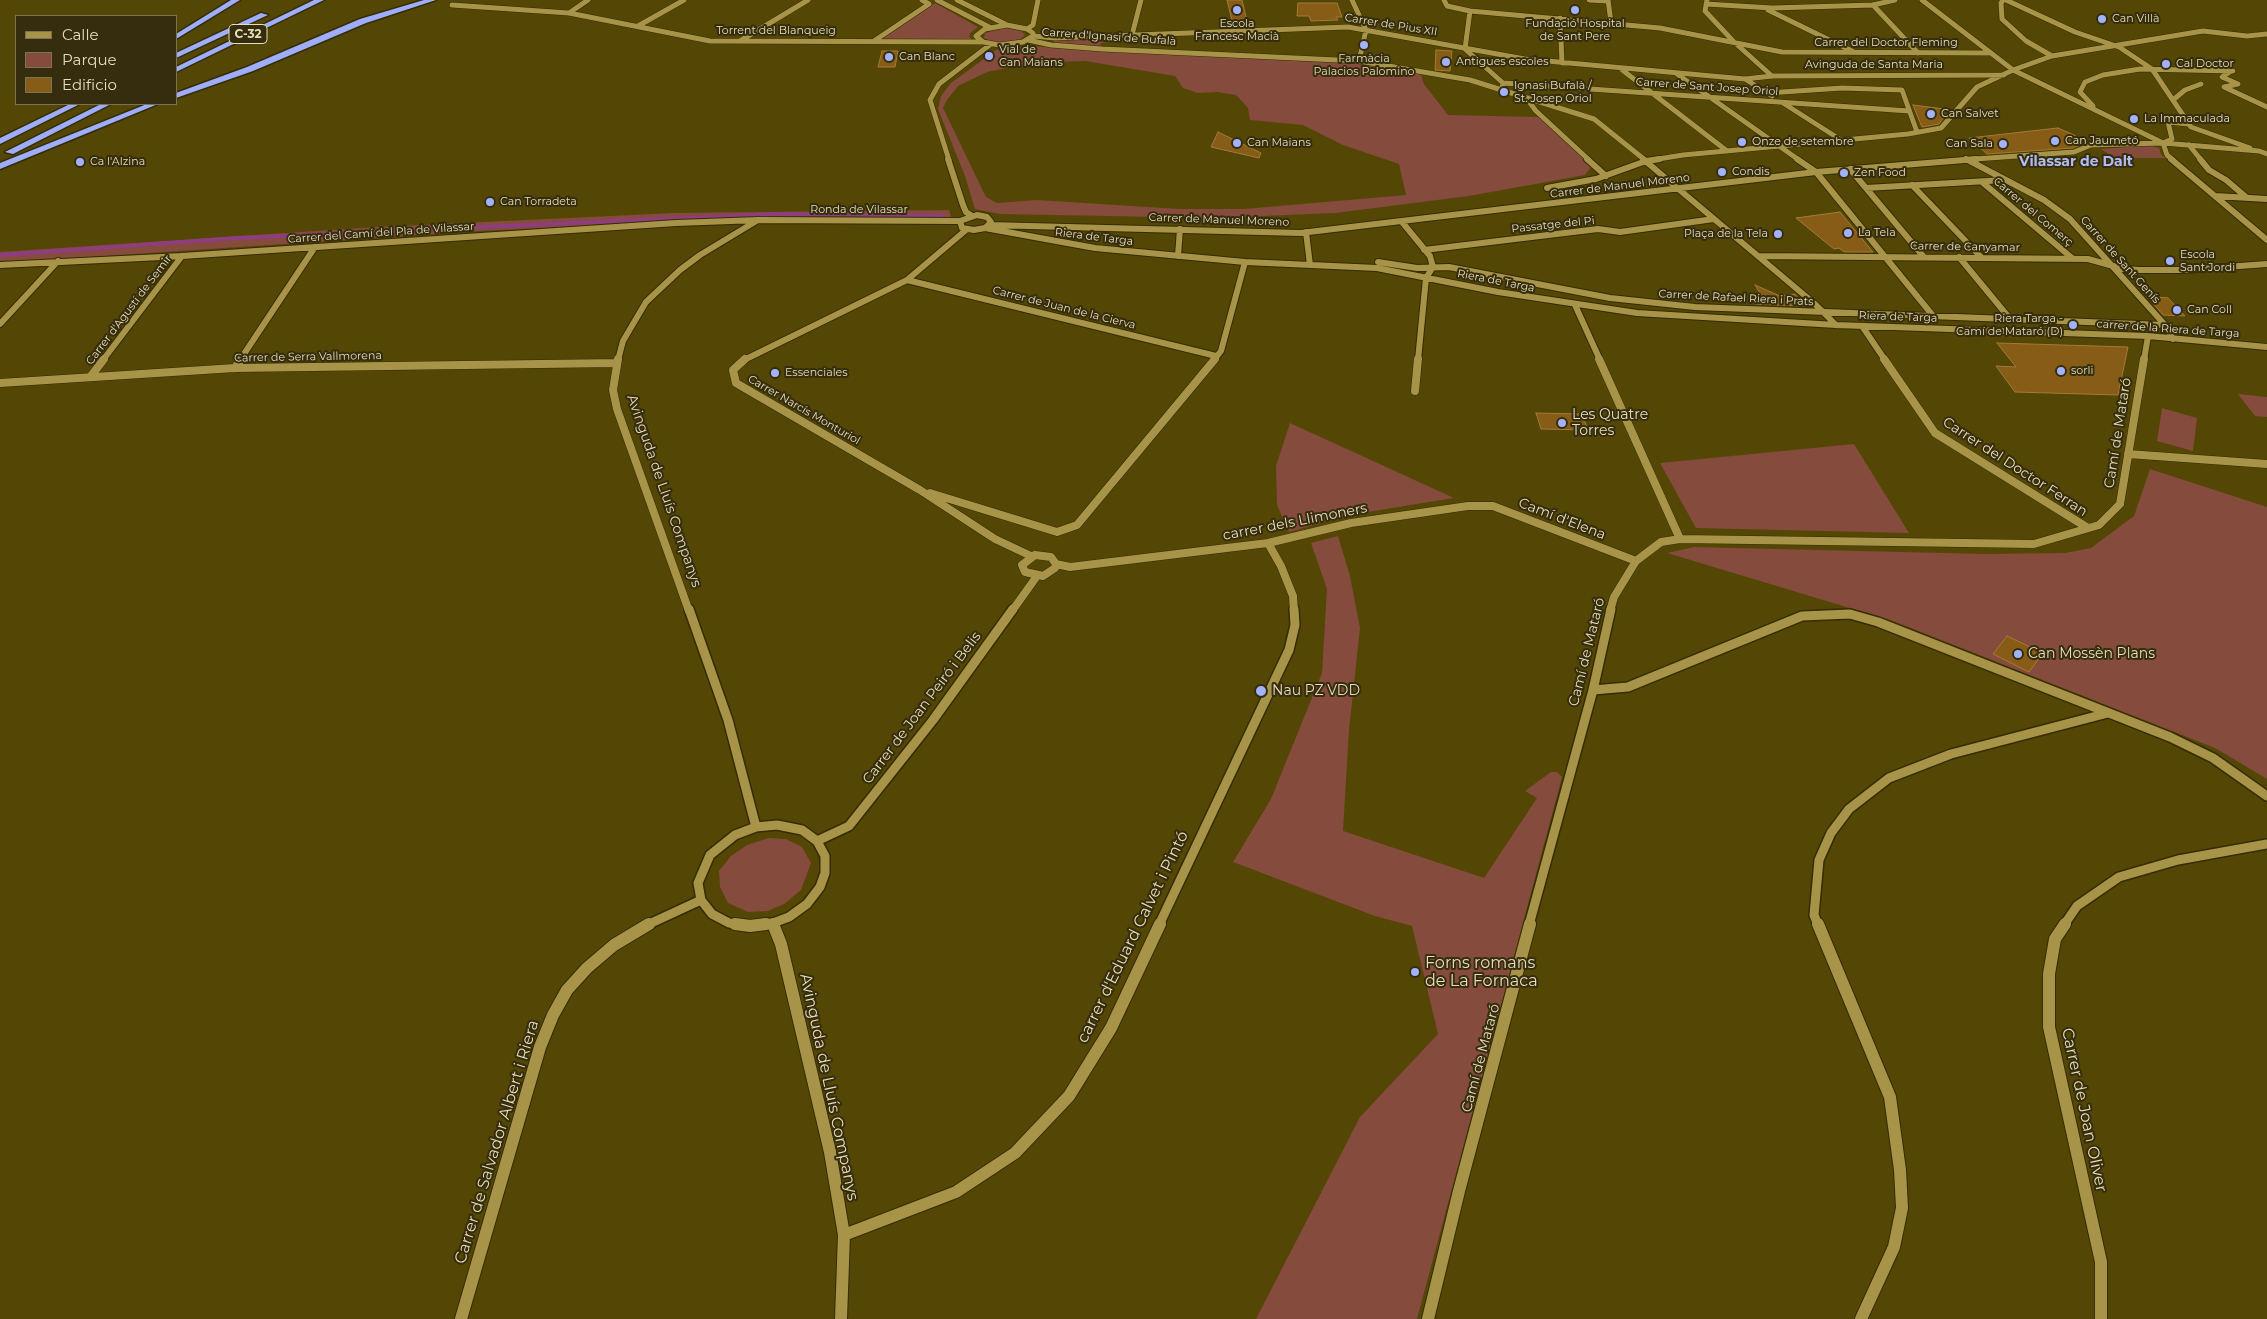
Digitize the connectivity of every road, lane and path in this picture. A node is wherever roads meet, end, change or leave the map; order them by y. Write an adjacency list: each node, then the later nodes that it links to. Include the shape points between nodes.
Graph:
1 (236, 0): 35 (highway, C-32)
2 (320, 0): 54 (highway, C-32)
3 (432, 0): 68 (highway, via 363,21 250,70)
4 (588, 0): 25 (street)
5 (684, 0): 29 (street)
6 (808, 0): 38 (street)
7 (922, 0): 39 (street, via 929,4)
8 (938, 0): 30 (street)
9 (957, 0): 28 (street)
10 (1038, 0): 31 (street, via 1033,25)
11 (1141, 0): 33 (street)
12 (1352, 0): 32 (street)
13 (1444, 0): 23 (street, via 1447,6)
14 (1589, 0): 18 (street)
15 (1894, 0): 21 (street)
16 (1922, 0): 48 (street)
17 (2004, 0): 43 (street, via 2075,32); 50 (street, via 2001,3 2002,19 2026,41)
18 (1608, 1): 27 (street)
19 (1707, 2): 22 (street); 41 (street, via 1705,11)
20 (452, 5): 25 (street, Torrent del Blanqueig)
21 (1873, 5): 22 (street); 47 (street)
22 (1764, 8): 46 (street)
23 (1470, 11): 26 (street); 44 (street)
24 (272, 12): 49 (highway, C-32)
25 (569, 13): 29 (street, Torrent del Blanqueig)
26 (1560, 18): 27 (street); 53 (street)
27 (1611, 22): 41 (street, via 1689,32)
28 (1007, 25): 30 (street); 31 (street)
29 (638, 26): 38 (street, Torrent del Blanqueig, via 710,41)
30 (989, 27): 40 (street, via 977,33 978,40)
31 (1027, 29): 36 (street, via 1033,33)
32 (1366, 30): 33 (street, Carrer de Pius XII, via 1348,27 1278,28); 44 (street, Carrer de Pius XII); 52 (street)
33 (1132, 34): 36 (street, Carrer de Pius XII)
34 (2267, 34): 43 (street, via 2247,36 2203,31)
35 (178, 36)
36 (1032, 36): 37 (street)
37 (1028, 40): 42 (street, Torrent del Blanqueig, via 1008,45); 52 (street, Carrer d'Ignasi de Bufalà, via 1051,45)
38 (740, 41): 39 (street, Torrent del Blanqueig)
39 (874, 41): 40 (street, Torrent del Blanqueig)
40 (983, 42): 42 (street, Torrent del Blanqueig)
41 (1734, 42): 45 (street, Carrer del Doctor Fleming); 51 (street)
42 (991, 44): 108 (street, via 939,84 930,100 963,205)
43 (2116, 45): 50 (street); 56 (street)
44 (1465, 49): 53 (street, Carrer de Pius XII); 62 (street)
45 (1782, 52): 46 (street, Carrer del Doctor Fleming); 51 (street, Carrer del Doctor Fleming, via 1759,53)
46 (1855, 52): 47 (street, Carrer del Doctor Fleming)
47 (1918, 53): 48 (street, Carrer del Doctor Fleming)
48 (1989, 53): 57 (street)
49 (178, 55)
50 (2052, 56): 57 (street)
51 (1750, 57): 60 (street)
52 (1359, 61): 64 (street, Carrer d'Ignasi de Bufalà, via 1426,70)
53 (1562, 63): 55 (street, Carrer de Pius XII)
54 (178, 69)
55 (1621, 69): 58 (street, Carrer de Pius XII); 66 (street)
56 (2152, 69): 71 (street); 77 (street, via 2233,71 2222,77 2238,84 2224,87); 79 (street, via 2103,75 2085,82 2080,92)
57 (2013, 70): 59 (street); 79 (street)
58 (1676, 74): 61 (street, Carrer de Pius XII); 70 (street)
59 (2004, 75): 60 (street, Avinguda de Santa Maria); 81 (street, via 1977,87 1941,128)
60 (1772, 76): 61 (street, Avinguda de Santa Maria)
61 (1745, 79): 67 (street)
62 (1503, 83): 64 (street); 66 (street, Carrer de Sant Josep Oriol)
63 (2201, 84): 71 (street)
64 (1502, 89): 69 (street, Carrer d'Ignasi de Bufalà)
65 (1902, 90): 67 (street, via 1842,88); 78 (street)
66 (1652, 93): 70 (street, Carrer de Sant Josep Oriol); 89 (street)
67 (1767, 93): 72 (street)
68 (178, 95)
69 (1531, 97): 94 (street, Carrer d'Ignasi de Bufalà, via 1594,119); 98 (street, via 1530,103 1536,111)
70 (1708, 97): 72 (street, Carrer de Sant Josep Oriol); 87 (street)
71 (2173, 100): 80 (street)
72 (1782, 102): 78 (street, Carrer de Sant Josep Oriol); 83 (street)
73 (55, 105): 82 (highway)
74 (74, 105): 84 (highway)
75 (105, 105): 92 (highway)
76 (152, 105): 95 (highway)
77 (2267, 107)
78 (1909, 111): 81 (street)
79 (2100, 112): 85 (street)
80 (2189, 124): 85 (street, via 2168,122 2172,139); 90 (street)
81 (1917, 132): 83 (street)
82 (0, 134)
83 (1841, 140): 87 (street)
84 (0, 141)
85 (2163, 143): 86 (street, Carrer de Manuel Moreno); 93 (street, Carrer de Manuel Moreno, via 2091,145 2074,152); 105 (street, via 2167,154)
86 (2189, 145): 88 (street, Carrer de Manuel Moreno); 106 (street, via 2209,170)
87 (1777, 146): 89 (street); 97 (street)
88 (2250, 150): 90 (street)
89 (1727, 151): 94 (street)
90 (2259, 151): 91 (street)
91 (2267, 154)
92 (0, 157)
93 (1966, 159): 96 (street, Carrer de Manuel Moreno); 99 (street, Carrer de Sant Genís)
94 (1646, 161): 98 (street); 104 (street, Carrer d'Ignasi de Bufalà)
95 (0, 166)
96 (1850, 169): 97 (street, Carrer de Manuel Moreno); 103 (street)
97 (1816, 172): 104 (street, Carrer de Manuel Moreno); 123 (street)
98 (1606, 176): 102 (street)
99 (2005, 180): 100 (street); 133 (street, Carrer de Sant Genís, via 2044,200 2070,219)
100 (1982, 182): 101 (street); 127 (street, Carrer del Comerç)
101 (1912, 185): 103 (street); 126 (street)
102 (1547, 188)
103 (1866, 188): 124 (street)
104 (1678, 189): 109 (street, Carrer d'Ignasi de Bufalà); 112 (street, Carrer de Manuel Moreno)
105 (2215, 196): 106 (street); 117 (street)
106 (2246, 197): 107 (street)
107 (2267, 199)
108 (972, 216): 111 (street); 113 (street, via 987,217 991,220)
109 (1714, 219): 119 (street, Passatge del Pi, via 1620,232 1598,230); 122 (street, Carrer d'Ignasi de Bufalà)
110 (759, 220): 111 (street, Ronda de Vilassar); 118 (street, Carrer del Camí del Pla de Vilassar); 150 (street, Avinguda de Lluís Companys, via 700,256 656,292 636,317 623,341)
111 (960, 221): 115 (street, via 960,226)
112 (1402, 222): 116 (street, Carrer de Manuel Moreno); 119 (street)
113 (988, 227): 114 (street, Carrer de Manuel Moreno); 115 (street); 121 (street, Riera de Targa, via 1078,246)
114 (1180, 229): 116 (street, Carrer de Manuel Moreno); 121 (street)
115 (966, 230): 136 (street, Carrer Narcís Monturiol)
116 (1306, 232): 130 (street)
117 (2267, 240)
118 (315, 247): 120 (street, Carrer del Camí del Pla de Vilassar); 151 (street)
119 (1424, 250): 134 (street)
120 (182, 256): 128 (street, Carrer del Camí del Pla de Vilassar); 152 (street, Carrer d'Agustí de Semir)
121 (1178, 256): 129 (street, Riera de Targa)
122 (1758, 256): 123 (street, Carrer de Canyamar); 138 (street, Carrer d'Ignasi de Bufalà)
123 (1882, 256): 124 (street, Carrer de Canyamar); 139 (street)
124 (1924, 256): 125 (street, Carrer de Canyamar)
125 (1959, 257): 126 (street, Carrer de Canyamar); 140 (street)
126 (1981, 257): 127 (street, Carrer de Canyamar)
127 (2072, 258): 133 (street, Carrer de Canyamar, via 2088,258)
128 (58, 261): 132 (street, Carrer del Camí del Pla de Vilassar); 141 (street)
129 (1244, 262): 130 (street, Riera de Targa); 149 (street, via 1221,351)
130 (1310, 262): 134 (street, Carrer de Rafael Riera i Prats, via 1374,262); 135 (street, Riera de Targa, via 1377,268)
131 (2267, 264): 133 (street, Carrer de Canyamar, via 2148,270)
132 (3, 265)
133 (2111, 265): 143 (street, Carrer de Sant Genís)
134 (1433, 267): 135 (street); 138 (street, Carrer de Rafael Riera i Prats, via 1647,303)
135 (1426, 278): 137 (street, Riera de Targa); 154 (street)
136 (907, 280): 149 (street, Carrer de Juan de la Cierva); 157 (street, Carrer Narcís Monturiol, via 771,345 746,358 733,370 736,383)
137 (1575, 305): 142 (street, Riera de Targa, via 1637,314); 160 (street)
138 (1823, 311): 139 (street, Carrer de Rafael Riera i Prats); 142 (street, Carrer d'Ignasi de Bufalà)
139 (1934, 317): 140 (street, Carrer de Rafael Riera i Prats)
140 (2010, 320): 143 (street, Carrer de Rafael Riera i Prats)
141 (0, 324)
142 (1836, 325): 144 (street, Riera de Targa)
143 (2165, 325): 147 (street, Carrer de Sant Genís)
144 (1862, 326): 145 (street, Riera de Targa); 159 (street, Carrer del Doctor Ferran, via 1935,433)
145 (2007, 330): 146 (street, carrer de la Riera de Targa)
146 (2148, 336): 147 (street, carrer de la Riera de Targa); 155 (street, Camí de Mataró)
147 (2173, 339): 148 (street, carrer de la Riera de Targa)
148 (2267, 347)
149 (1216, 356): 157 (street, via 1076,525 1057,532)
150 (617, 363): 151 (street, Carrer de Serra Vallmorena); 169 (street, Avinguda de Lluís Companys, via 613,390 617,409 728,720)
151 (235, 368): 152 (street, Carrer de Serra Vallmorena)
152 (91, 376): 153 (street, Carrer de Serra Vallmorena)
153 (0, 383)
154 (1415, 391)
155 (2128, 454): 156 (street); 159 (street, Camí de Mataró, via 2120,504 2099,525)
156 (2267, 464)
157 (920, 490): 162 (street, Carrer Narcís Monturiol, via 995,539)
158 (1478, 506): 161 (street, carrer dels Llimoners, via 1351,523); 163 (street, Camí d'Elena, via 1493,506 1534,520)
159 (2088, 528): 160 (street, Camí de Mataró, via 2034,544)
160 (1680, 539): 163 (street, Camí de Mataró, via 1661,542)
161 (1268, 544): 164 (street, carrer dels Llimoners, via 1070,567); 174 (street, carrer d'Eduard Calvet i Pintó, via 1293,596 1295,625 1290,650 1110,1028 1069,1096 1015,1153 956,1192)
162 (1031, 556): 164 (street, via 1046,555); 165 (street, via 1024,562 1023,569)
163 (1636, 561): 166 (street, Camí de Mataró, via 1614,596)
164 (1056, 564): 165 (street, via 1052,571)
165 (1037, 576): 170 (street, Carrer de Joan Peiró i Belis, via 934,720 849,826)
166 (1593, 690): 167 (street, via 1628,687 1802,616 1850,614 1878,622); 177 (street, Camí de Mataró)
167 (2108, 713): 168 (street, via 2214,758); 178 (street, via 1951,754 1889,778 1848,809 1831,833 1819,860 1814,915 1890,1097 1900,1170 1902,1208 1894,1247)
168 (2267, 796)
169 (756, 827): 170 (street, via 777,825 802,830); 172 (street, via 730,838 710,855 698,883)
170 (816, 840): 173 (street, via 825,856 826,873 820,887 808,904)
171 (2267, 844): 179 (street, Carrer de Joan Oliver, via 2178,860 2119,877 2077,906 2054,940 2049,974 2049,1027 2101,1262)
172 (701, 900): 173 (street, via 712,914 729,923 750,926); 175 (street, Carrer de Salvador Albert i Riera, via 647,925 614,945 587,968 562,998 540,1047)
173 (773, 923): 174 (street, Avinguda de Lluís Companys, via 781,944 830,1152)
174 (844, 1234): 176 (street, Avinguda de Lluís Companys)
175 (461, 1319)
176 (841, 1319)
177 (1428, 1319)
178 (1861, 1319)
179 (2101, 1319)

